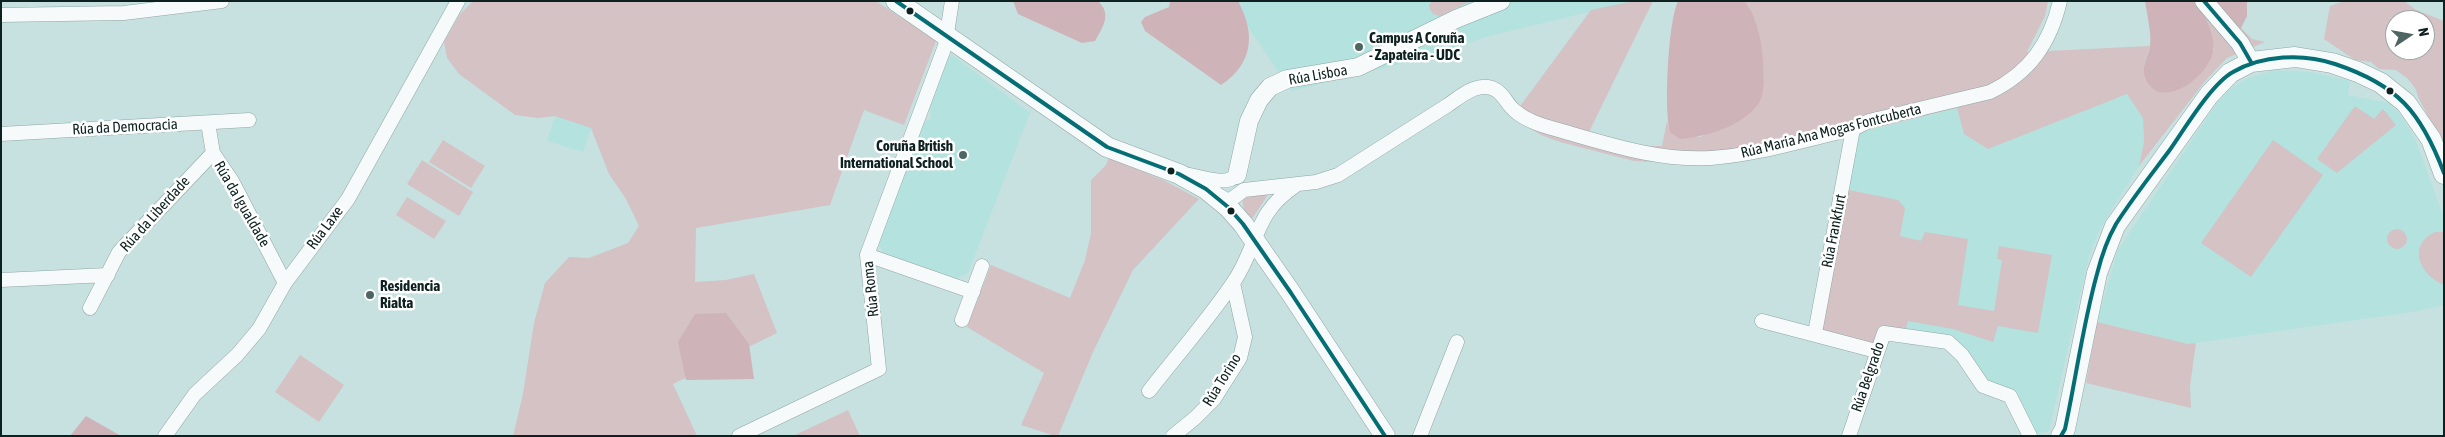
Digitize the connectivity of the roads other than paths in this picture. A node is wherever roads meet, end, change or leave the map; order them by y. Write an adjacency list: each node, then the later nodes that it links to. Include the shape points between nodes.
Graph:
1 (222, 1): 8 (street, via 124,13)
2 (458, 1): 27 (street, Rúa Laxe, via 348,199)
3 (896, 1): 9 (main road)
4 (952, 1): 9 (street, Rúa Roma)
5 (1501, 1): 18 (street, Rúa Lisboa, via 1465,15 1358,68 1294,77 1270,88 1259,100 1249,121)
6 (2060, 1): 13 (street, Rúa María Ana Mogas Fontcuberta, via 2041,51 2006,84 1990,92 1869,121)
7 (2204, 1): 10 (street)
8 (1, 15)
9 (947, 37): 16 (main road, via 1107,147); 23 (street, Rúa Roma)
10 (2251, 62): 17 (main road, via 2304,58 2332,63 2381,83 2406,104 2426,130); 44 (main road, via 2230,73 2209,95 2116,226 2097,273)
11 (250, 120): 12 (street, Rúa da Democracia)
12 (208, 123): 14 (street, Rúa da Democracia); 15 (street, Rúa da Igualdade)
13 (1853, 129): 19 (street, Rúa María Ana Mogas Fontcuberta, via 1733,156 1666,157 1606,145 1534,123 1514,110 1495,90 1481,87 1466,92 1338,175); 33 (street, Rúa Frankfurt)
14 (1, 134)
15 (213, 153): 25 (street, Rúa da Liberdade, via 119,252); 27 (street, Rúa da Igualdade, via 232,181)
16 (1179, 174): 18 (street, via 1222,180); 20 (main road)
17 (2444, 174)
18 (1238, 175): 21 (street, Rúa Lisboa)
19 (1296, 185): 21 (street, Rúa María Ana Mogas Fontcuberta, via 1251,189); 22 (street, via 1269,209)
20 (1206, 189): 21 (street, via 1226,201); 22 (main road, via 1228,207)
21 (1234, 197)
22 (1254, 240): 28 (street, via 1250,254); 37 (main road)
23 (867, 255): 29 (street); 39 (street, Rúa Roma, via 879,369)
24 (982, 266): 29 (street)
25 (108, 274): 26 (street); 30 (street, Rúa da Liberdade)
26 (1, 280)
27 (285, 282): 38 (street, Rúa Laxe, via 259,329 237,355 195,394)
28 (1233, 283): 36 (street); 40 (street, Rúa Torino, via 1246,336 1240,358 1214,399)
29 (973, 292): 31 (street)
30 (90, 308)
31 (962, 320)
32 (1762, 321): 33 (street)
33 (1814, 333): 35 (street)
34 (1456, 342): 41 (street)
35 (1876, 351): 42 (street, Rúa Belgrado); 43 (street, Rúa Belgrado, via 1884,332 1948,342 1962,355 1983,386 2010,396)
36 (1149, 391)
37 (1381, 434)
38 (165, 436)
39 (739, 436)
40 (1172, 436)
41 (1420, 436)
42 (1849, 436)
43 (2030, 436)
44 (2061, 436)

